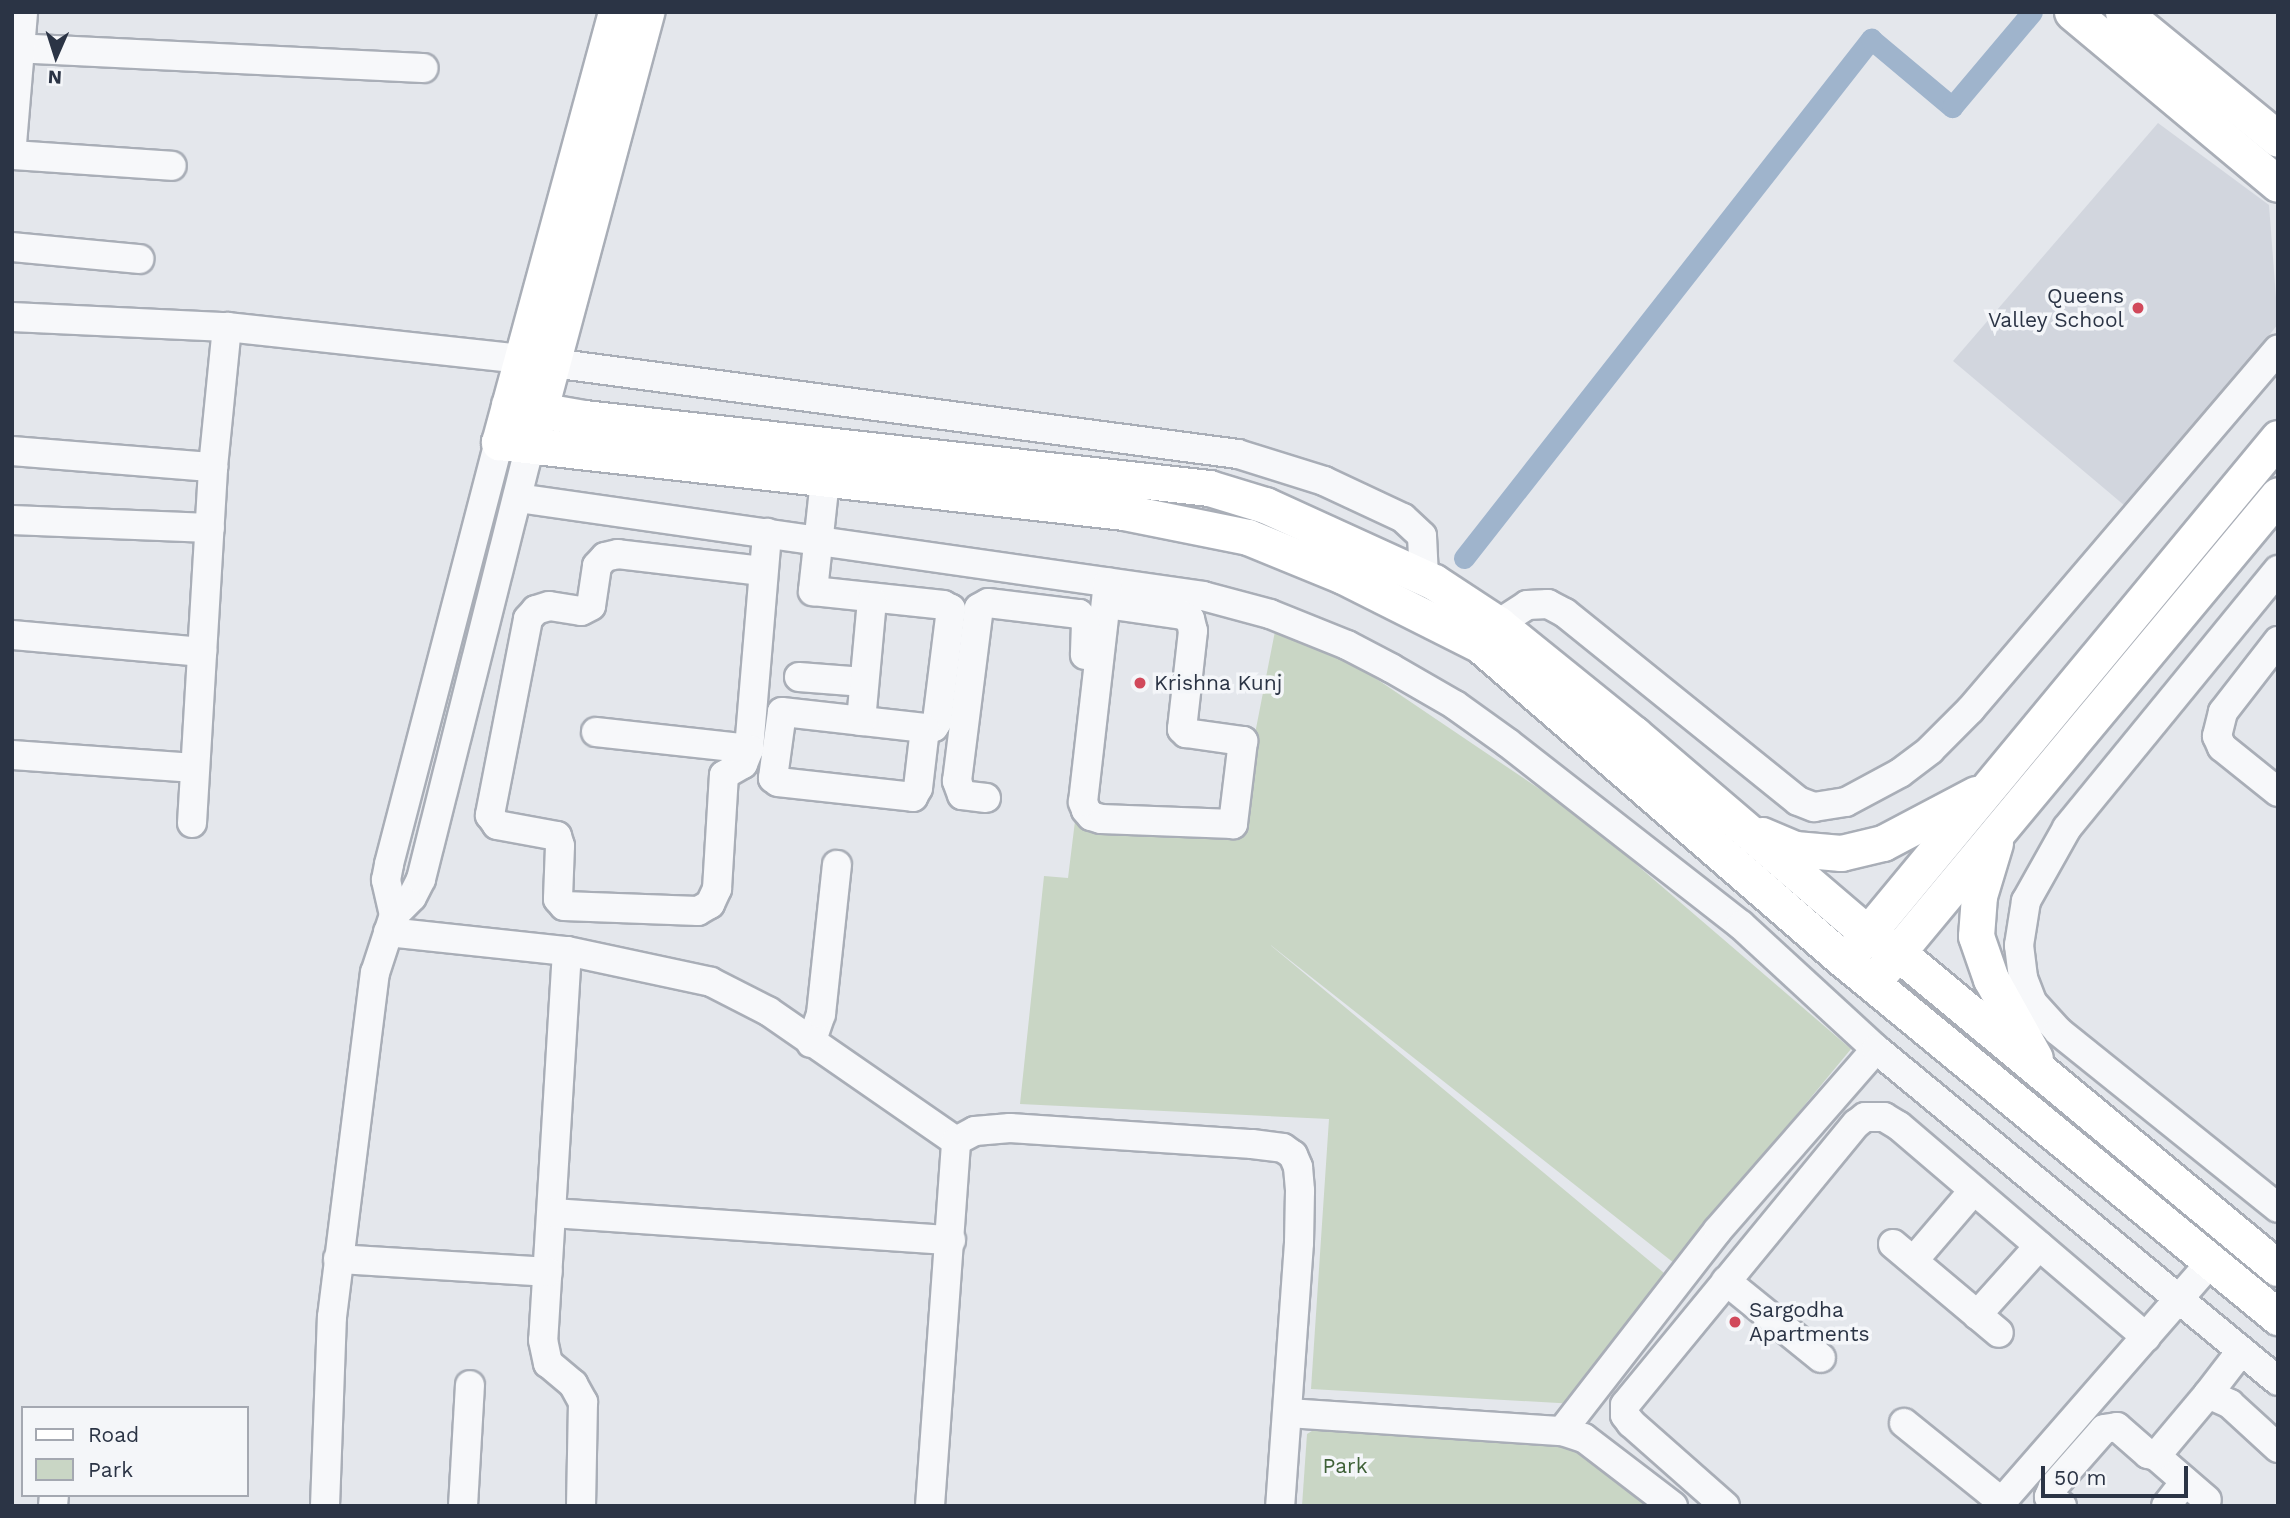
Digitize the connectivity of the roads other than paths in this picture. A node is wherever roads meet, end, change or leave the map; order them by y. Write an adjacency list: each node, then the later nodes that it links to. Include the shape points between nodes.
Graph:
1 (23, 12): 6 (street)
2 (616, 12): 18 (main road)
3 (646, 12): 18 (main road)
4 (2072, 12): 12 (main road)
5 (2123, 12): 8 (main road)
6 (16, 48): 7 (street); 9 (street)
7 (424, 68)
8 (2278, 139)
9 (12, 144)
10 (12, 155): 11 (street)
11 (172, 166)
12 (2278, 184)
13 (12, 247): 14 (street)
14 (139, 259)
15 (12, 317): 16 (street)
16 (226, 327): 18 (street); 23 (street)
17 (2278, 351): 37 (street, via 1970,710 1900,773 1846,802 1814,807 1798,801 1548,604 1527,605)
18 (538, 361): 19 (main road); 32 (street, via 1238,454 1325,481 1403,518 1422,536)
19 (524, 408): 21 (main road); 32 (main road, via 1209,488 1265,505)
20 (2278, 438): 52 (main road)
21 (515, 444): 24 (main road); 26 (street); 59 (street, via 389,864 386,880)
22 (12, 451): 23 (street)
23 (213, 467): 28 (street)
24 (825, 480): 30 (street); 63 (main road, via 1124,512 1248,537 1343,576 1480,645)
25 (2278, 495): 57 (main road)
26 (518, 498): 29 (street); 43 (street)
27 (12, 520): 28 (street)
28 (210, 528): 40 (street)
29 (767, 533): 30 (street); 31 (street)
30 (818, 541): 34 (street); 35 (street, via 813,591)
31 (762, 571): 44 (street, via 639,554 605,558 597,566 591,606 581,611 549,606 528,619); 48 (street)
32 (1424, 577): 37 (main road)
33 (2273, 584): 70 (street, via 2067,828 2026,901 2019,945 2032,1002 2058,1031)
34 (1099, 589): 34 (street, via 1086,810 1101,818 1233,824 1243,741 1182,729 1193,631 1190,620); 36 (street); 66 (street, via 1203,596 1270,614 1347,645 1455,705 1741,925)
35 (872, 600): 42 (street); 46 (street, via 951,609 937,722)
36 (1079, 614): 49 (street, via 1087,632); 54 (street, via 988,603 979,608 957,781 962,795)
37 (1498, 624): 56 (main road)
38 (12, 635): 40 (street)
39 (2278, 641): 53 (street, via 2223,712 2217,736 2222,747)
40 (202, 652): 51 (street)
41 (799, 677): 42 (street)
42 (864, 682): 45 (street)
43 (468, 695): 44 (street); 59 (street, via 421,879)
44 (511, 705): 48 (street, via 491,820 557,836 558,900 564,906 698,911 710,904 717,888 724,775 743,764)
45 (861, 721): 46 (street); 46 (street, via 782,712 774,778 913,797)
46 (925, 728)
47 (596, 732): 48 (street)
48 (749, 749)
49 (1073, 753)
50 (12, 755): 51 (street)
51 (195, 768): 55 (street)
52 (1986, 790): 56 (main road, via 1883,843 1841,853 1796,849); 60 (main road)
53 (2278, 792)
54 (986, 798)
55 (192, 823)
56 (1742, 827): 60 (main road)
57 (1998, 830): 62 (main road); 67 (main road, via 1979,896 1976,936 1991,979)
58 (837, 865): 65 (street, via 821,1014)
59 (391, 924): 61 (street); 74 (street, via 370,1003)
60 (1867, 933): 62 (main road); 63 (main road)
61 (567, 951): 65 (street, via 711,982 768,1011); 71 (street)
62 (1897, 952): 64 (main road); 67 (main road)
63 (1845, 961): 64 (main road)
64 (1872, 984): 75 (main road)
65 (811, 1043): 68 (street)
66 (1876, 1049): 79 (street); 91 (street, via 1718,1230)
67 (2045, 1076): 76 (main road)
68 (956, 1141): 72 (street); 89 (street, via 975,1131 1037,1129 1252,1144 1283,1148 1293,1155 1300,1209)
69 (1974, 1191): 73 (street); 78 (street, via 1899,1126 1884,1117 1865,1117); 80 (street, via 1903,1252)
70 (2278, 1208)
71 (552, 1213): 72 (street); 77 (street)
72 (951, 1240): 100 (street)
73 (2039, 1246): 80 (street); 83 (street)
74 (338, 1259): 77 (street); 97 (street)
75 (2211, 1262): 79 (street); 81 (main road)
76 (2278, 1268)
77 (548, 1272): 99 (street, via 545,1357 573,1384 583,1402)
78 (1726, 1281): 85 (street); 103 (street, via 1625,1405 1630,1423)
79 (2177, 1300): 83 (street); 84 (street)
80 (1976, 1315): 82 (street)
81 (2278, 1317)
82 (1999, 1334)
83 (2146, 1337): 96 (street)
84 (2241, 1351): 86 (street); 88 (street)
85 (1821, 1358)
86 (2278, 1381)
87 (470, 1385): 98 (street)
88 (2208, 1394): 92 (street, via 2230,1404); 93 (street)
89 (1288, 1413): 91 (street); 101 (street)
90 (1904, 1423): 96 (street)
91 (1562, 1431): 102 (street, via 1584,1438)
92 (2278, 1448)
93 (2156, 1456): 94 (street); 104 (street, via 2117,1427 2104,1429 2053,1487 2049,1497)
94 (2185, 1482): 95 (street); 105 (street)
95 (2207, 1500)
96 (2000, 1504)
97 (325, 1506)
98 (463, 1506)
99 (581, 1506)
100 (930, 1506)
101 (1280, 1506)
102 (1673, 1506)
103 (1725, 1506)
104 (2062, 1506)
105 (2166, 1506)

